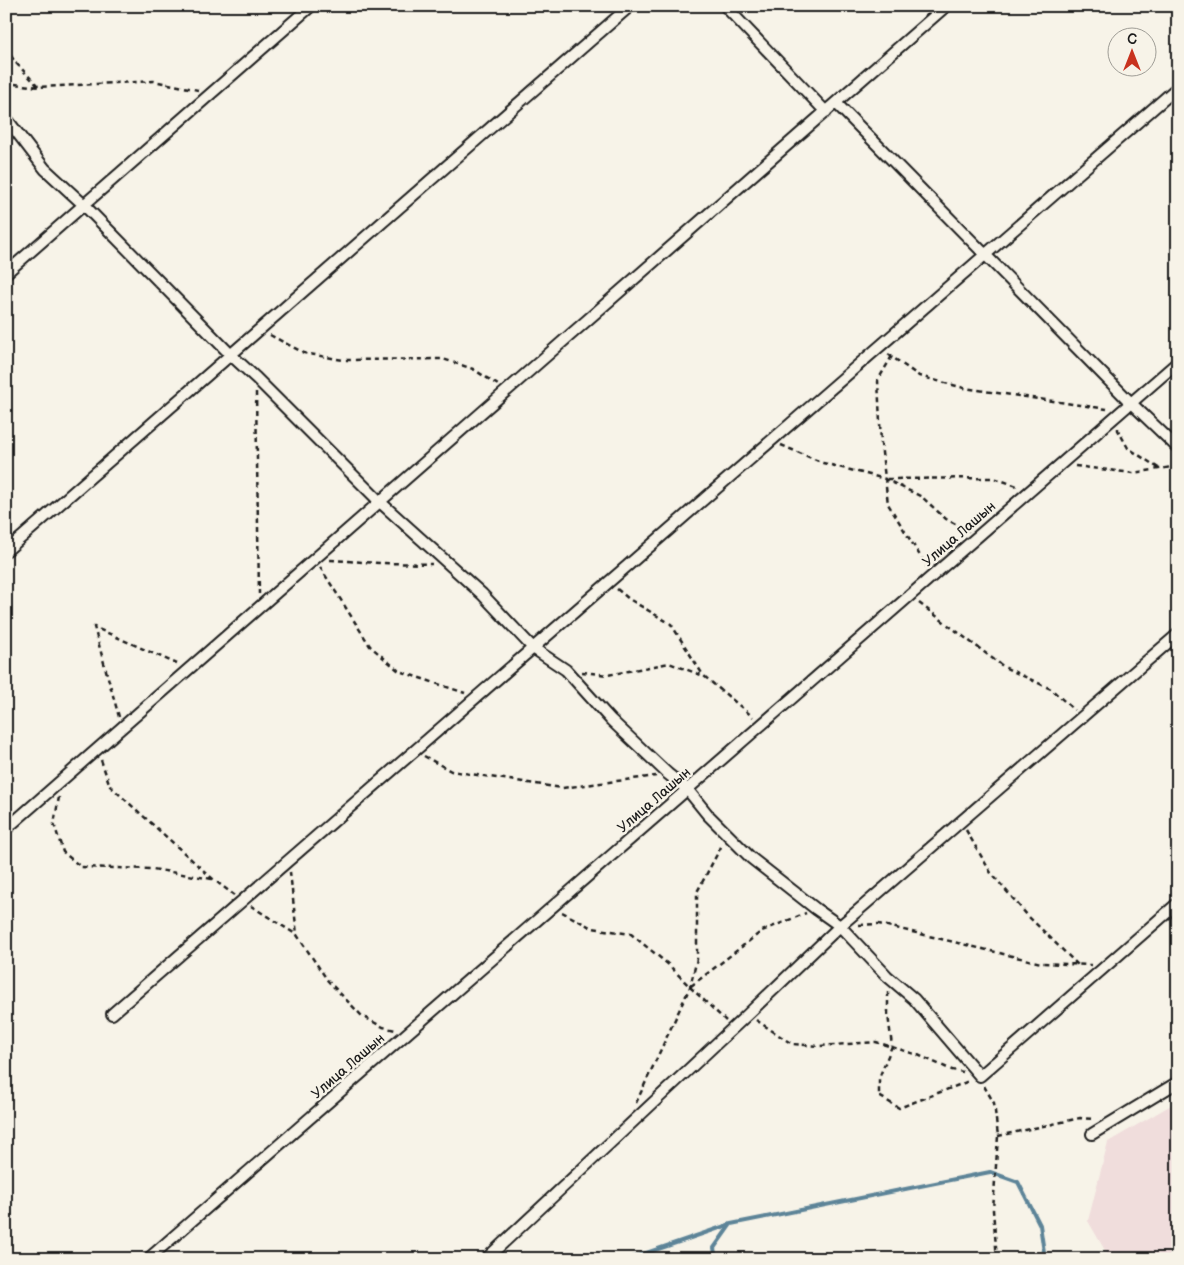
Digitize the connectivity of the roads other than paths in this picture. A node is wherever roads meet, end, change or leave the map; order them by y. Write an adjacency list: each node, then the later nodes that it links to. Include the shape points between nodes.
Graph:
1 (311, 6): 9 (street)
2 (630, 6): 12 (street)
3 (725, 6): 7 (street)
4 (946, 6): 6 (street)
5 (1178, 87): 10 (street)
6 (836, 103): 7 (street); 10 (street)
7 (826, 112): 16 (street)
8 (6, 118): 9 (street, via 45,168)
9 (84, 205): 11 (street); 12 (street)
10 (985, 254): 14 (street); 19 (street)
11 (6, 273)
12 (231, 355): 16 (street); 17 (street)
13 (1178, 362): 14 (street, Улица Лашын)
14 (1131, 403): 15 (street); 20 (street, Улица Лашын)
15 (1178, 448)
16 (380, 502): 19 (street, via 482,594); 21 (street)
17 (6, 551)
18 (1178, 634): 23 (street)
19 (533, 648): 20 (street, via 566,670 611,720); 24 (street)
20 (687, 789): 23 (street, via 708,815 752,858); 27 (street, Улица Лашын)
21 (6, 829)
22 (1178, 903): 23 (street, via 980,1076 914,999 887,976)
23 (840, 926): 28 (street)
24 (112, 1014)
25 (1178, 1082): 26 (street)
26 (1092, 1134)
27 (148, 1259)
28 (486, 1259)

